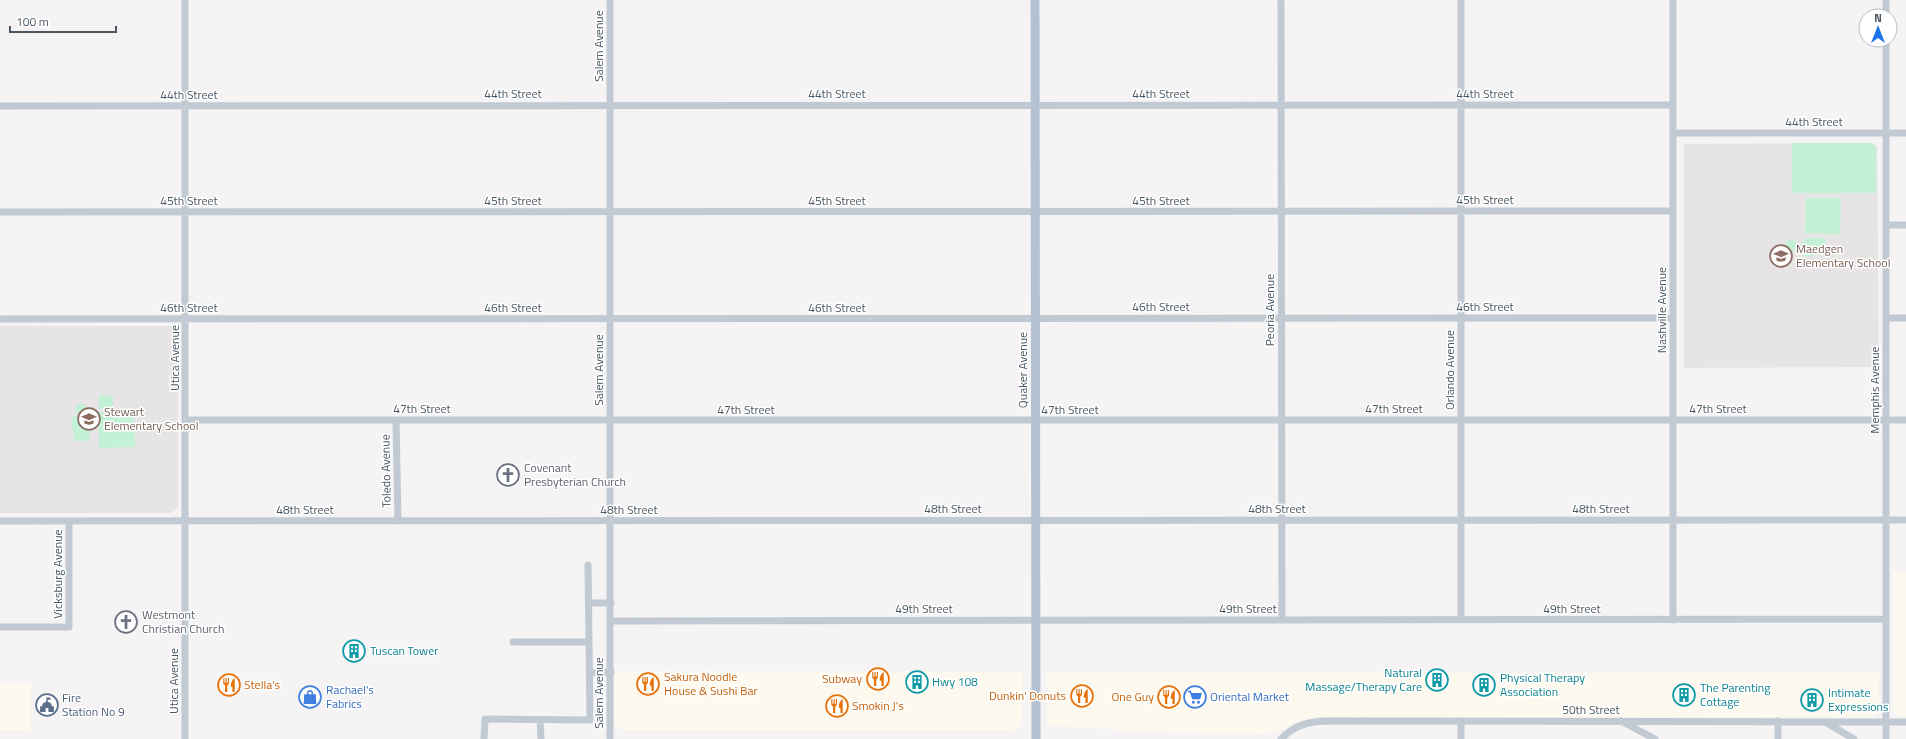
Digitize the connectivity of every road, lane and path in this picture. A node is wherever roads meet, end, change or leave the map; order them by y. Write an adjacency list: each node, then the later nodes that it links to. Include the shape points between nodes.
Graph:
1 (185, 0): 14 (street, Utica Avenue)
2 (610, 0): 8 (street, Salem Avenue)
3 (1035, 0): 9 (main road, Quaker Avenue)
4 (1281, 0): 10 (street, Peoria Avenue)
5 (1461, 0): 11 (street, Orlando Avenue)
6 (1673, 0): 12 (street, Nashville Avenue)
7 (1886, 48): 16 (street, Memphis Avenue)
8 (610, 105): 9 (street, 44th Street); 14 (street, 44th Street); 22 (street, Salem Avenue)
9 (1035, 105): 10 (street, 44th Street); 23 (main road, Quaker Avenue)
10 (1281, 105): 11 (street, 44th Street); 24 (street, Peoria Avenue)
11 (1461, 105): 12 (street, 44th Street); 18 (street, Orlando Avenue)
12 (1673, 105): 15 (street, Nashville Avenue)
13 (0, 106): 14 (street, 44th Street)
14 (185, 106): 21 (street, Utica Avenue)
15 (1673, 133): 16 (street, 44th Street); 19 (street, Nashville Avenue)
16 (1886, 133): 17 (street, 44th Street); 25 (street, Memphis Avenue)
17 (1906, 133)
18 (1461, 211): 19 (street, 45th Street); 24 (street, 45th Street); 29 (street, Orlando Avenue)
19 (1673, 211): 30 (street, Nashville Avenue)
20 (0, 212): 21 (street, 45th Street)
21 (185, 212): 22 (street, 45th Street); 34 (street, Utica Avenue)
22 (610, 212): 23 (street, 45th Street); 35 (street, Salem Avenue)
23 (1035, 212): 24 (street, 45th Street); 27 (main road, Quaker Avenue)
24 (1281, 212): 28 (street, Peoria Avenue)
25 (1886, 225): 26 (street); 31 (street, Memphis Avenue)
26 (1906, 225)
27 (1035, 318): 28 (street, 46th Street); 35 (street, 46th Street); 44 (main road, Quaker Avenue)
28 (1281, 318): 29 (street, 46th Street); 38 (street, Peoria Avenue)
29 (1461, 318): 30 (street, 46th Street); 39 (street, Orlando Avenue)
30 (1673, 318): 40 (street, Nashville Avenue)
31 (1886, 318): 32 (street); 41 (street, Memphis Avenue)
32 (1906, 318)
33 (0, 319): 34 (street, 46th Street)
34 (186, 319): 35 (street, 46th Street); 36 (street, Utica Avenue)
35 (610, 319): 43 (street, Salem Avenue)
36 (186, 420): 37 (street, 47th Street); 53 (street, Utica Avenue)
37 (396, 420): 43 (street, 47th Street); 54 (street, Toledo Avenue)
38 (1281, 420): 39 (street, 47th Street); 44 (street, 47th Street); 46 (street, Peoria Avenue)
39 (1461, 420): 40 (street, 47th Street); 47 (street, Orlando Avenue)
40 (1673, 420): 41 (street, 47th Street); 48 (street, Nashville Avenue)
41 (1886, 420): 42 (street, 47th Street); 49 (street, Memphis Avenue)
42 (1906, 420)
43 (610, 421): 44 (street, 47th Street); 55 (street, Salem Avenue)
44 (1035, 421): 45 (main road, Quaker Avenue)
45 (1035, 520): 46 (street, 48th Street); 55 (street, 48th Street); 60 (main road, Quaker Avenue)
46 (1281, 520): 47 (street, 48th Street); 61 (street, Peoria Avenue)
47 (1462, 520): 48 (street, 48th Street); 62 (street, Orlando Avenue)
48 (1674, 520): 49 (street, 48th Street); 63 (street, Nashville Avenue)
49 (1886, 520): 50 (street, 48th Street); 59 (street, Memphis Avenue)
50 (1906, 520)
51 (0, 521): 52 (street, 48th Street)
52 (69, 521): 53 (street, 48th Street); 65 (street, Vicksburg Avenue, via 69,627)
53 (186, 521): 54 (street, 48th Street); 77 (street, Utica Avenue)
54 (398, 521): 55 (street, 48th Street)
55 (610, 521): 58 (street, Salem Avenue)
56 (588, 565): 57 (street)
57 (589, 603): 58 (street); 67 (street)
58 (611, 603): 64 (street, Salem Avenue)
59 (1886, 619): 63 (street, 49th Street); 75 (street, Memphis Avenue)
60 (1035, 620): 61 (street, 49th Street); 64 (street, 49th Street); 81 (main road, Quaker Avenue)
61 (1282, 620): 62 (street, 49th Street)
62 (1461, 620): 63 (street, 49th Street)
63 (1673, 620)
64 (611, 621): 68 (street, Salem Avenue)
65 (0, 627)
66 (513, 642): 67 (street)
67 (589, 642): 69 (street)
68 (611, 672): 69 (street); 80 (street, Salem Avenue)
69 (590, 673): 70 (street, via 590,720)
70 (540, 720): 78 (street, via 485,719); 79 (street)
71 (1461, 720): 72 (street, 50th Street); 82 (street, 50th Street, via 1309,722 1289,731); 83 (street)
72 (1620, 721): 73 (street, 50th Street); 84 (street)
73 (1778, 721): 74 (street, 50th Street); 85 (street)
74 (1824, 721): 75 (street, 50th Street); 86 (street)
75 (1886, 722): 76 (street, 50th Street); 87 (street, Memphis Avenue)
76 (1906, 722)
77 (185, 739)
78 (484, 739)
79 (541, 739)
80 (610, 739)
81 (1036, 739)
82 (1281, 739)
83 (1461, 739)
84 (1655, 739)
85 (1778, 739)
86 (1854, 739)
87 (1886, 739)

